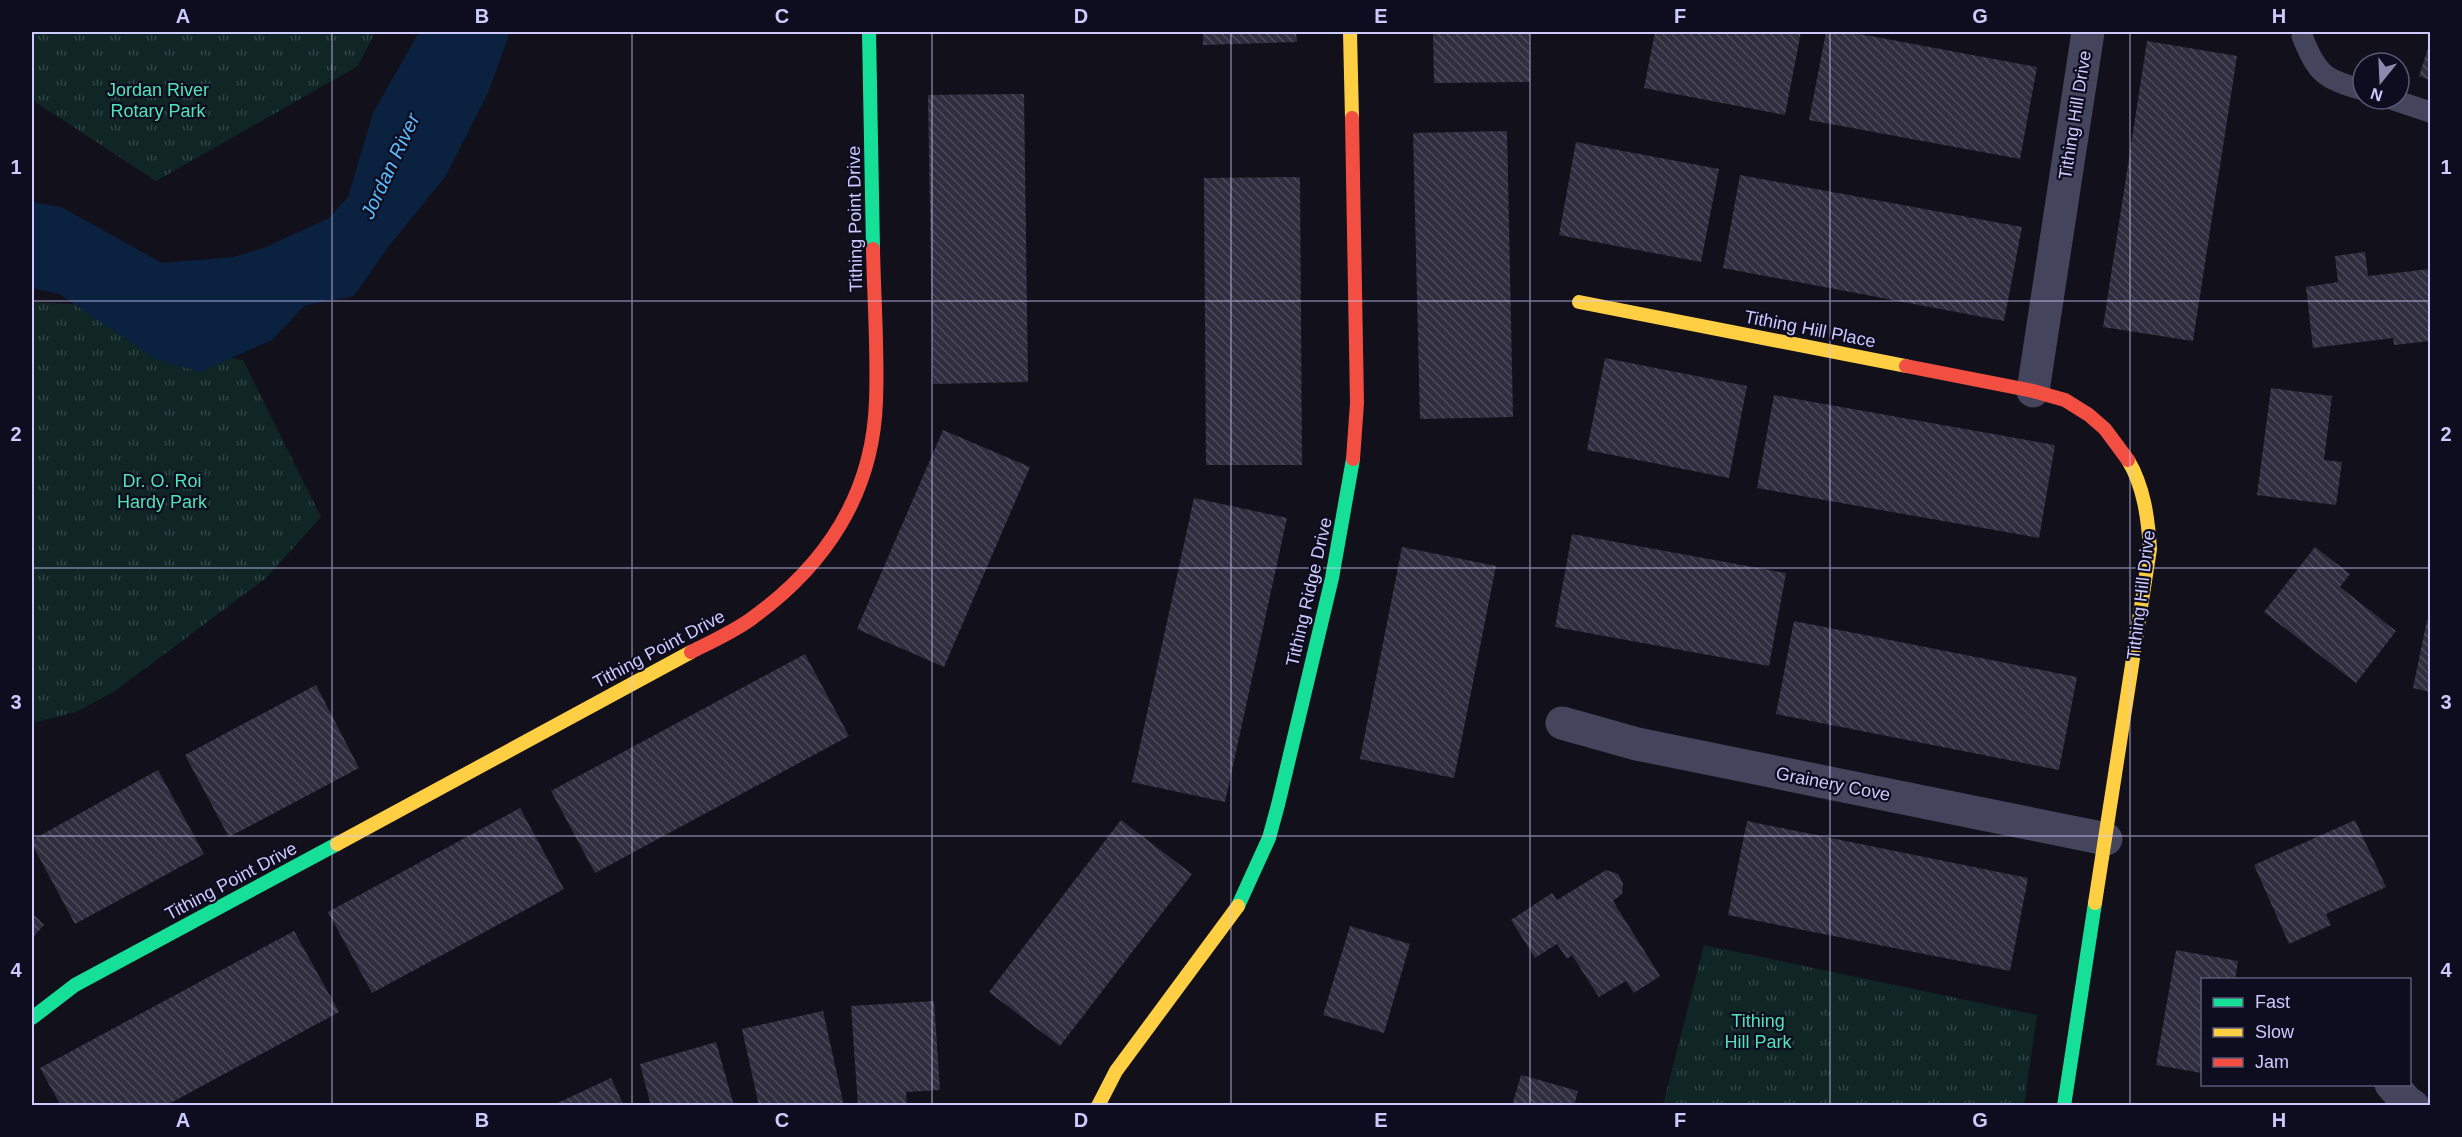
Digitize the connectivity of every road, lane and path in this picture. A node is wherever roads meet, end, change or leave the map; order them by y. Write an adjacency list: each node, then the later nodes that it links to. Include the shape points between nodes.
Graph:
1 (869, 32): 12 (street, Tithing Point Drive, via 875,412 867,466 856,497 823,555 777,602 749,621 75,985)
2 (1350, 32): 14 (street, Tithing Ridge Drive, via 1357,402 1353,452 1338,548 1281,794 1269,838 1241,902 1116,1071)
3 (2088, 32): 9 (street, Tithing Hill Drive)
4 (2303, 32): 5 (lane, via 2313,64 2333,81)
5 (2351, 86)
6 (2411, 106): 7 (lane)
7 (2430, 112)
8 (1579, 302): 9 (street, Tithing Hill Place)
9 (2033, 391): 11 (street, Tithing Hill Drive, via 2068,402 2118,444 2145,495 2150,522 2147,576)
10 (1562, 723): 11 (street, Grainery Cove, via 1637,744)
11 (2106, 839): 15 (street, Tithing Hill Drive)
12 (32, 1018)
13 (2393, 1086): 16 (street)
14 (1098, 1106)
15 (2064, 1106)
16 (2413, 1106)

